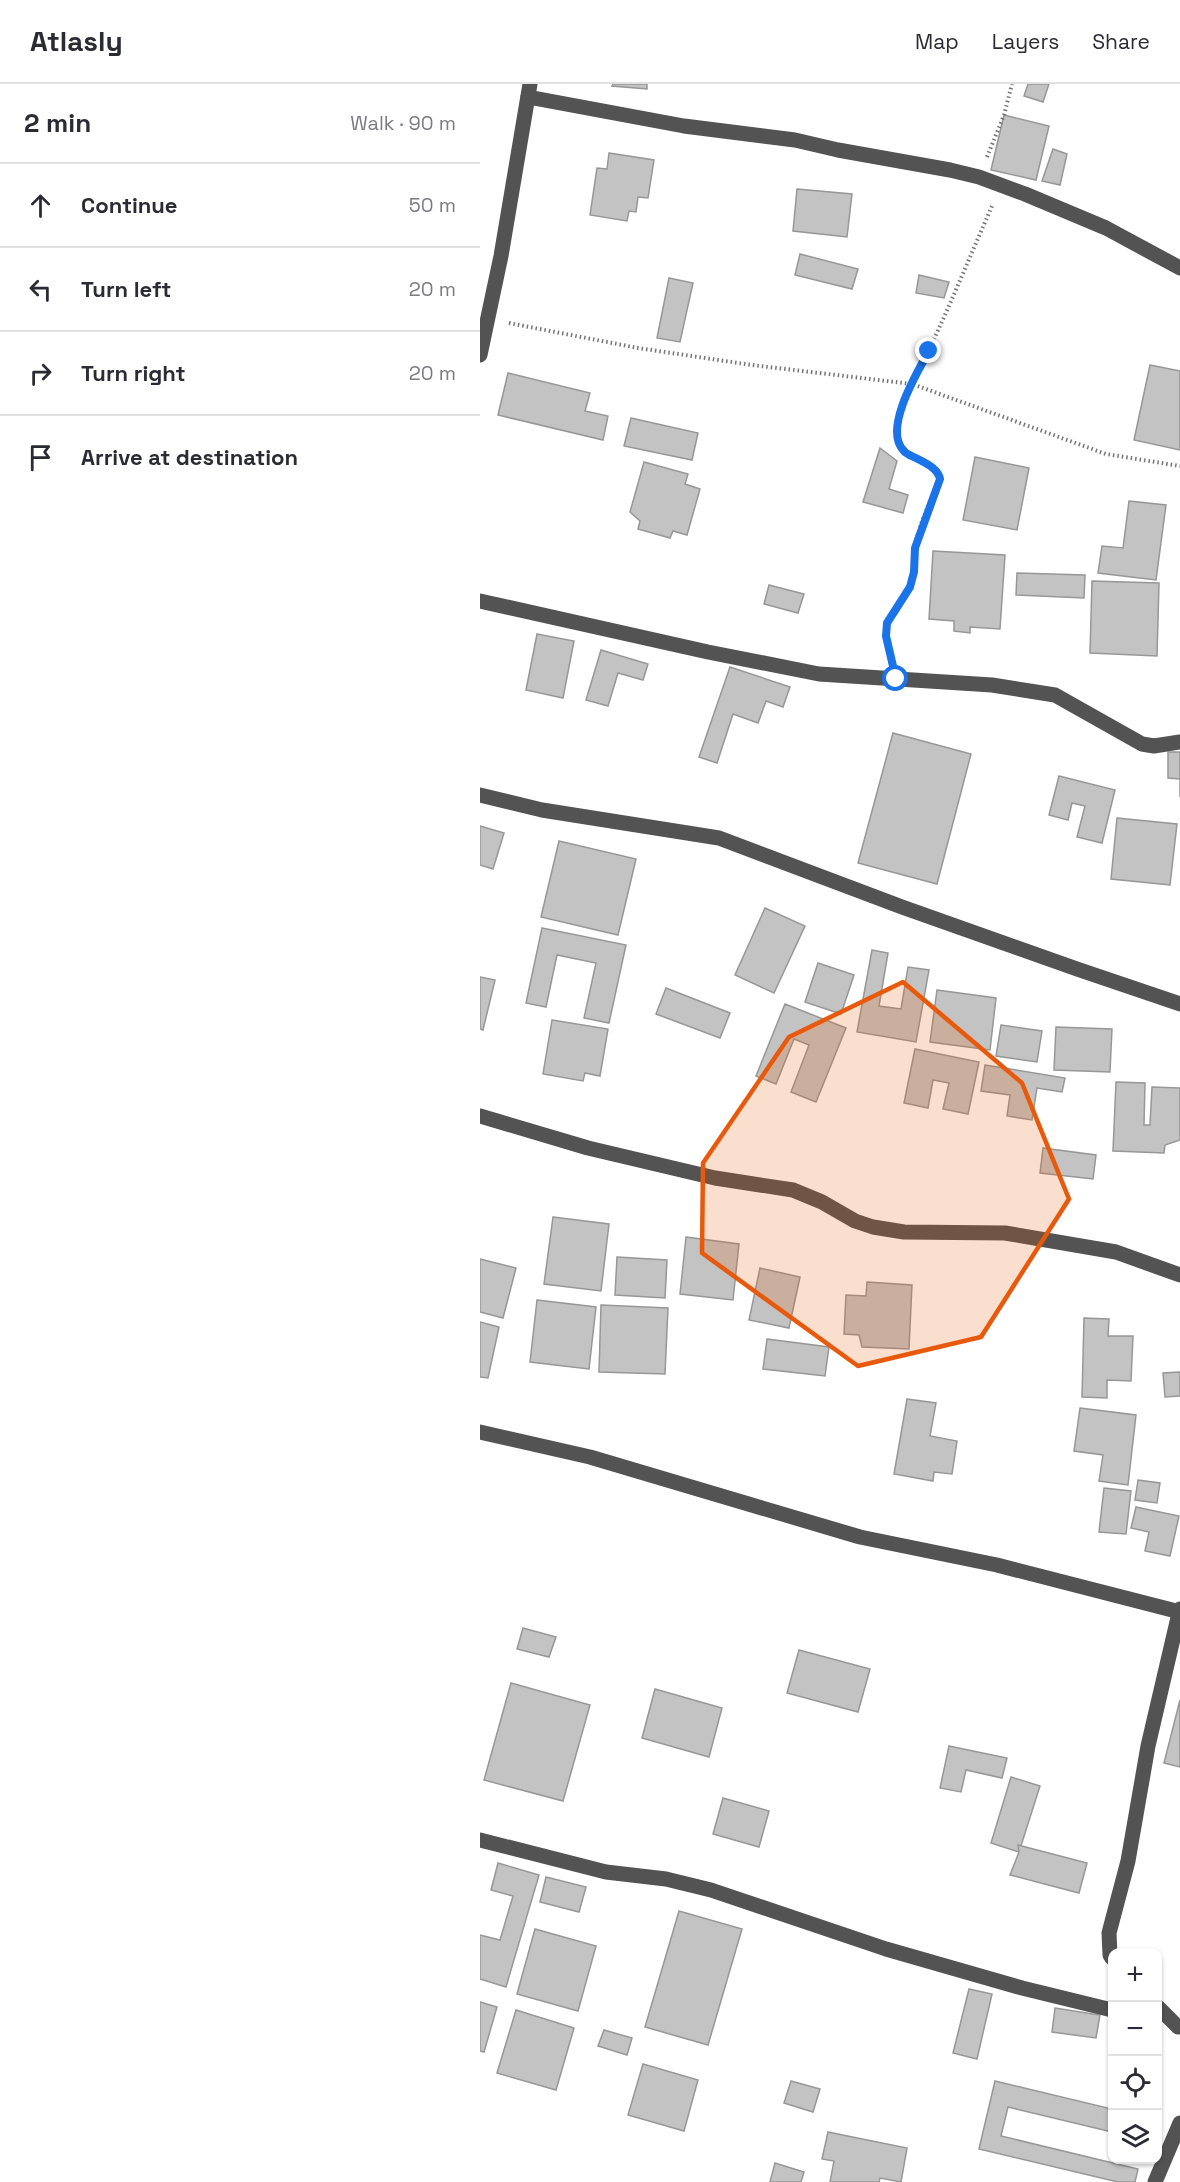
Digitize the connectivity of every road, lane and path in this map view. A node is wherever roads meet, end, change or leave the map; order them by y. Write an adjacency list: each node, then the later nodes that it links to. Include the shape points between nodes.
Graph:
1 (1011, 84): 3 (path, via 1004,115)
2 (529, 90): 3 (street, via 684,126 795,140); 6 (street)
3 (979, 177): 4 (street)
4 (1000, 186): 5 (street, via 1106,228); 8 (path)
5 (1180, 268)
6 (488, 318): 7 (street); 8 (path, via 638,348)
7 (480, 355)
8 (912, 384): 9 (path, via 1106,454); 11 (path, via 902,405 897,429 899,444 939,473 940,479 915,548 910,587 887,623 886,636)
9 (1180, 466)
10 (480, 600): 11 (street, via 819,674)
11 (896, 679): 12 (street, via 992,685 1055,696 1142,744)
12 (1180, 742)
13 (480, 795): 14 (street, via 542,810 719,838)
14 (1180, 1004)
15 (480, 1116): 16 (street, via 715,1178 793,1190 873,1227 904,1232 1005,1233 1116,1252)
16 (1180, 1275)
17 (480, 1432): 18 (street, via 590,1457 860,1537 997,1565)
18 (1180, 1611): 20 (street, via 1148,1746 1128,1861 1109,1933)
19 (480, 1840): 21 (street, via 606,1872 666,1879 711,1890 886,1949)
20 (1110, 1948)
21 (1108, 2009)
22 (1162, 2011): 24 (street)
23 (1162, 2022): 24 (street)
24 (1179, 2027)
25 (1180, 2122): 26 (street)
26 (1155, 2182)

